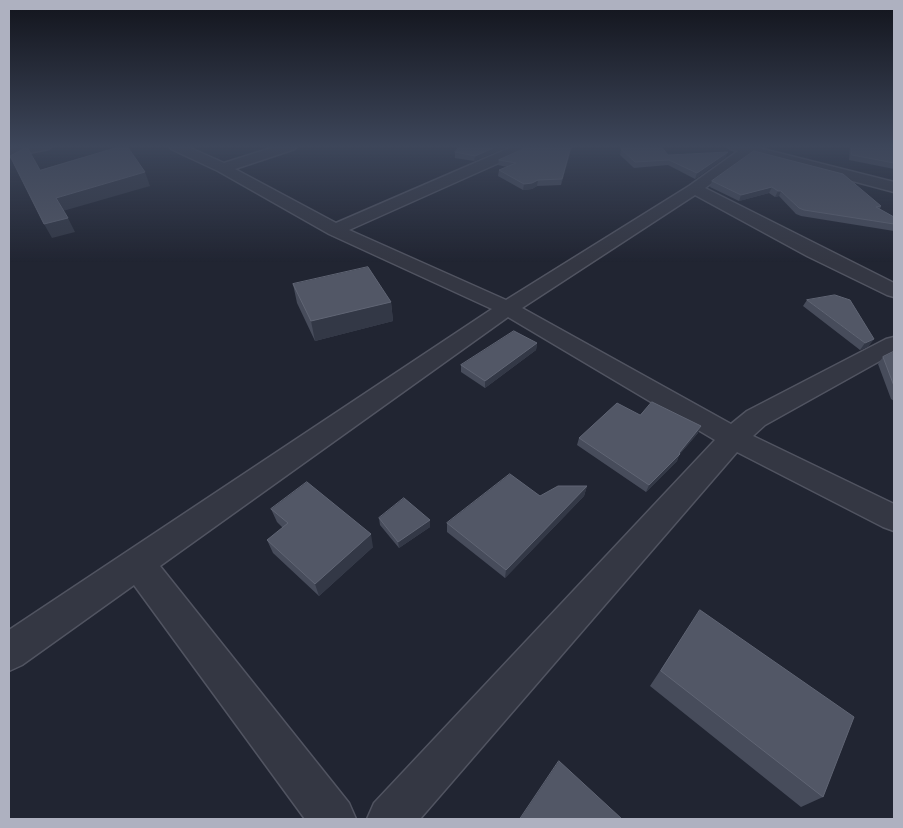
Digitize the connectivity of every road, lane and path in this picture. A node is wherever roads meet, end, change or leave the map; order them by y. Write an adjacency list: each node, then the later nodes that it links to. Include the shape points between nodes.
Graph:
1 (253, 185): 5 (street)
2 (438, 185): 5 (street)
3 (699, 185): 4 (street)
4 (694, 189): 6 (street); 7 (street)
5 (335, 230): 7 (street)
6 (894, 291)
7 (507, 308): 9 (street); 11 (street)
8 (894, 344): 9 (street, via 756,418)
9 (733, 438): 10 (street); 14 (street)
10 (894, 518)
11 (138, 564): 12 (street); 13 (street)
12 (9, 652)
13 (333, 819)
14 (390, 819)

